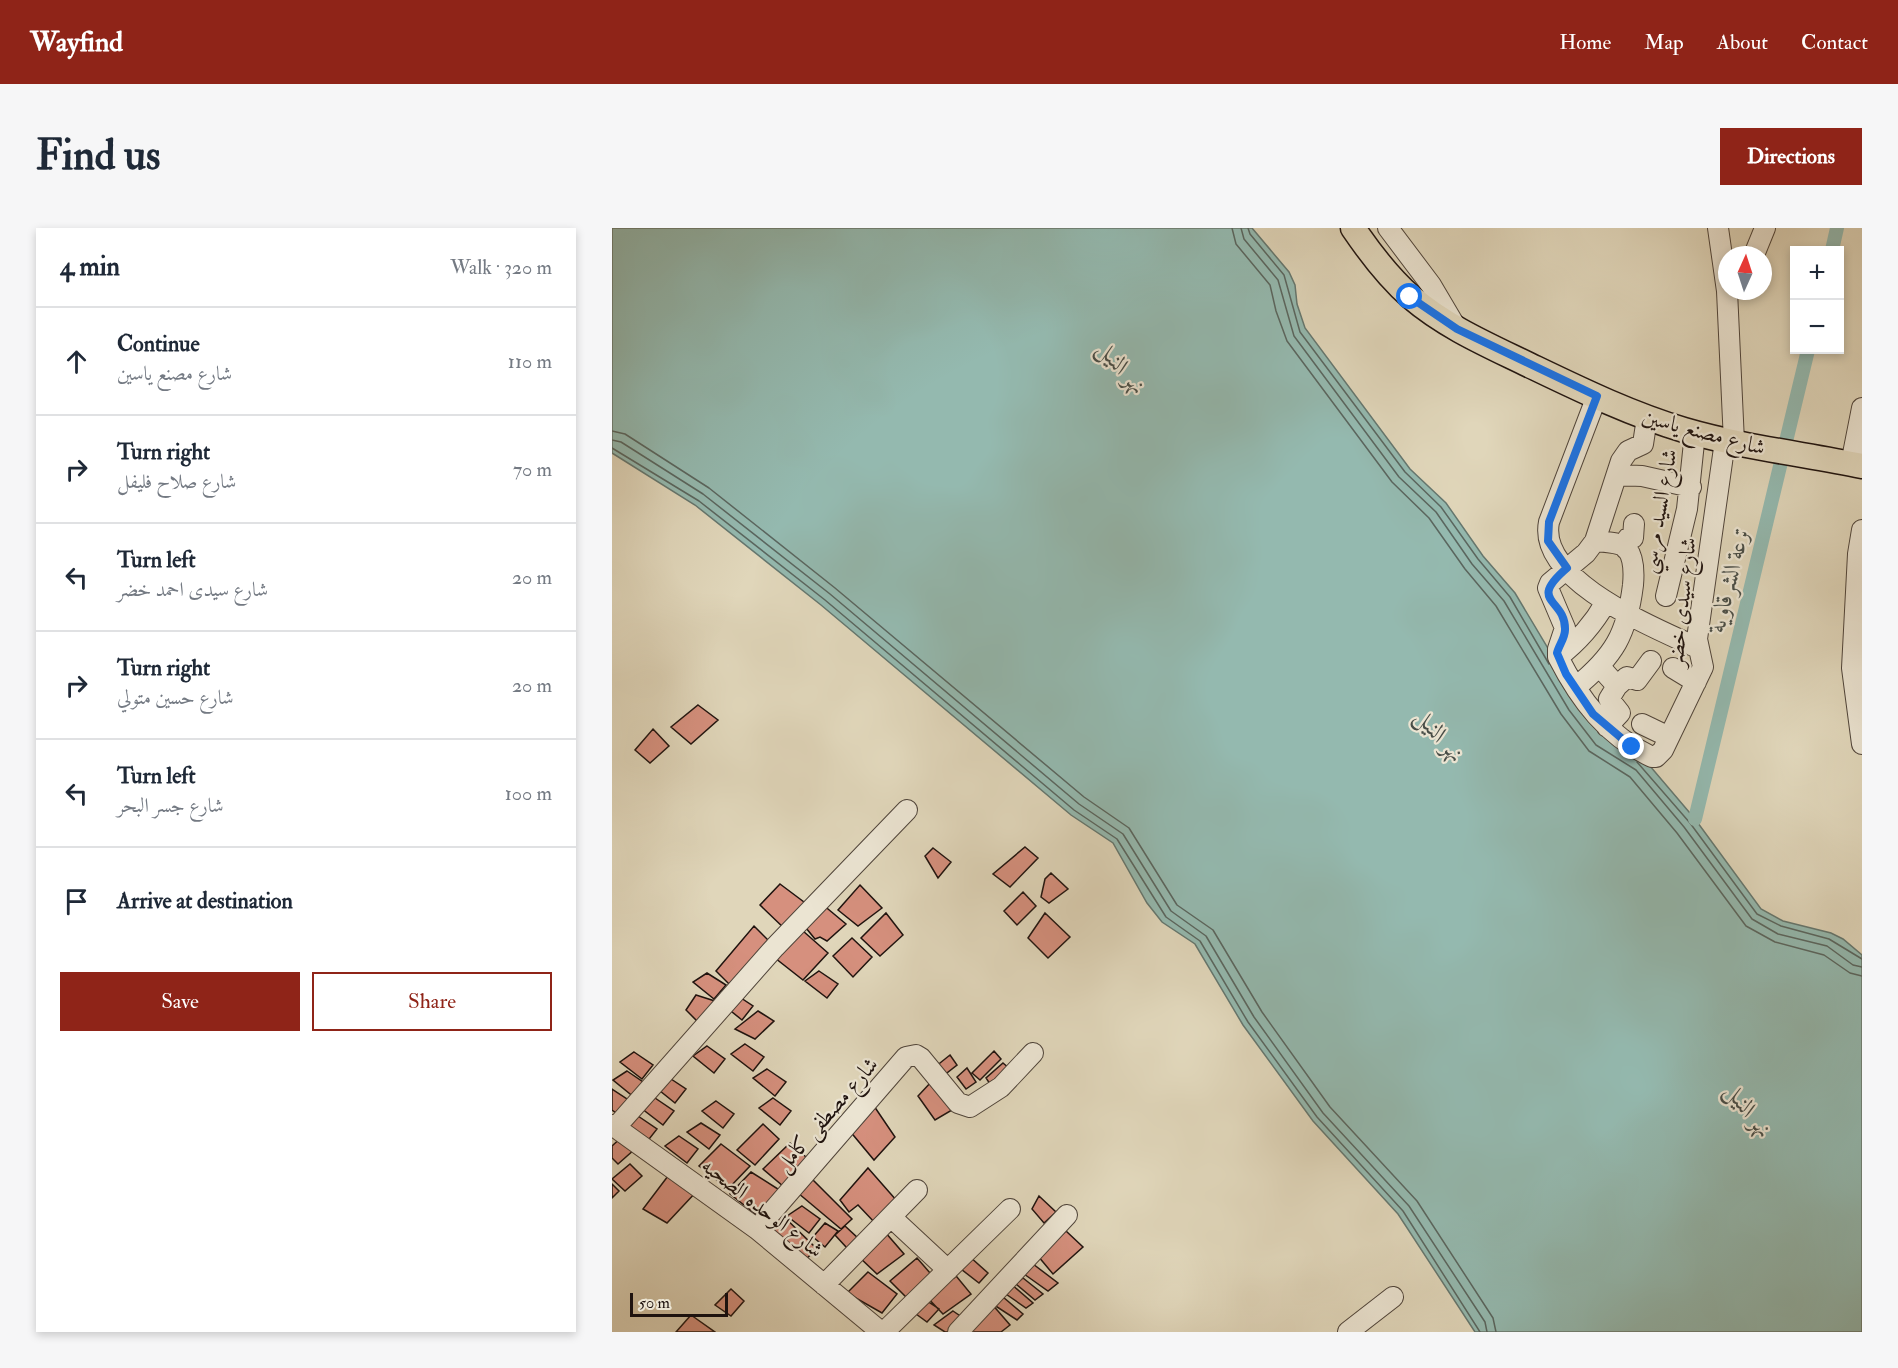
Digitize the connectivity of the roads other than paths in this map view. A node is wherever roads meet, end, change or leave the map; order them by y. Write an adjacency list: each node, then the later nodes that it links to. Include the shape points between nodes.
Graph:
1 (1353, 228): 8 (main road, شارع مصنع ياسين, via 1390,277)
2 (1388, 228): 8 (street, via 1431,285)
3 (1718, 228): 5 (street, شارع سيدى خضر)
4 (1765, 228): 6 (street)
5 (1721, 246)
6 (1758, 246)
7 (1727, 300): 13 (street, شارع سيدى خضر)
8 (1457, 329): 9 (main road, شارع مصنع ياسين)
9 (1597, 396): 11 (main road, شارع مصنع ياسين); 23 (street, via 1547,531 1552,549)
10 (1862, 408): 14 (street)
11 (1647, 418): 12 (main road, شارع مصنع ياسين); 15 (street, via 1643,444 1623,456)
12 (1695, 433): 13 (main road, شارع مصنع ياسين); 16 (street, شارع السيد مرسي)
13 (1730, 442): 14 (main road, شارع مصنع ياسين); 18 (street, شارع سيدى خضر)
14 (1857, 465)
15 (1617, 475): 16 (street, via 1650,477); 21 (street)
16 (1691, 487): 17 (street, شارع السيد مرسي)
17 (1687, 509): 18 (street); 24 (street, شارع السيد مرسي)
18 (1715, 513): 27 (street, شارع سيدى خضر)
19 (1634, 524): 22 (street, via 1634,538 1628,538)
20 (1862, 532): 35 (street, via 1852,668)
21 (1595, 541): 22 (street); 23 (street)
22 (1626, 549): 26 (street, via 1633,571)
23 (1567, 568): 25 (street); 28 (street, via 1550,583 1548,592 1565,628)
24 (1666, 596)
25 (1606, 602): 26 (street); 28 (street, via 1578,641)
26 (1629, 614): 27 (street); 30 (street, via 1618,642)
27 (1698, 648): 32 (street, شارع سيدى خضر, via 1703,659)
28 (1558, 657): 34 (street)
29 (1651, 661): 33 (street, via 1637,680 1625,677)
30 (1600, 667): 33 (street); 34 (street)
31 (1673, 668): 32 (street)
32 (1696, 682): 38 (street, شارع سيدى خضر)
33 (1617, 686): 37 (street, via 1609,699 1620,713)
34 (1576, 687): 37 (street)
35 (1860, 716): 39 (street)
36 (1642, 724): 38 (street)
37 (1607, 727): 38 (street, شارع سيدى خضر, via 1632,747 1656,757)
38 (1669, 737)
39 (1862, 744)
40 (907, 810): 42 (street, via 775,947)
41 (1034, 1053): 47 (street, شارع مصطفى كامل, via 1002,1087 970,1107 958,1103 921,1058 906,1057)
42 (614, 1126): 47 (street, شارع الوحده الصحيه)
43 (917, 1190): 46 (street)
44 (1010, 1209): 48 (street)
45 (1067, 1215): 52 (street)
46 (891, 1217): 48 (street); 49 (street)
47 (757, 1229): 49 (street, شارع الوحده الصحيه)
48 (948, 1270): 51 (street)
49 (824, 1285): 51 (street, شارع الوحده الصحيه)
50 (1393, 1297): 53 (street)
51 (883, 1332)
52 (958, 1332)
53 (1348, 1332)

